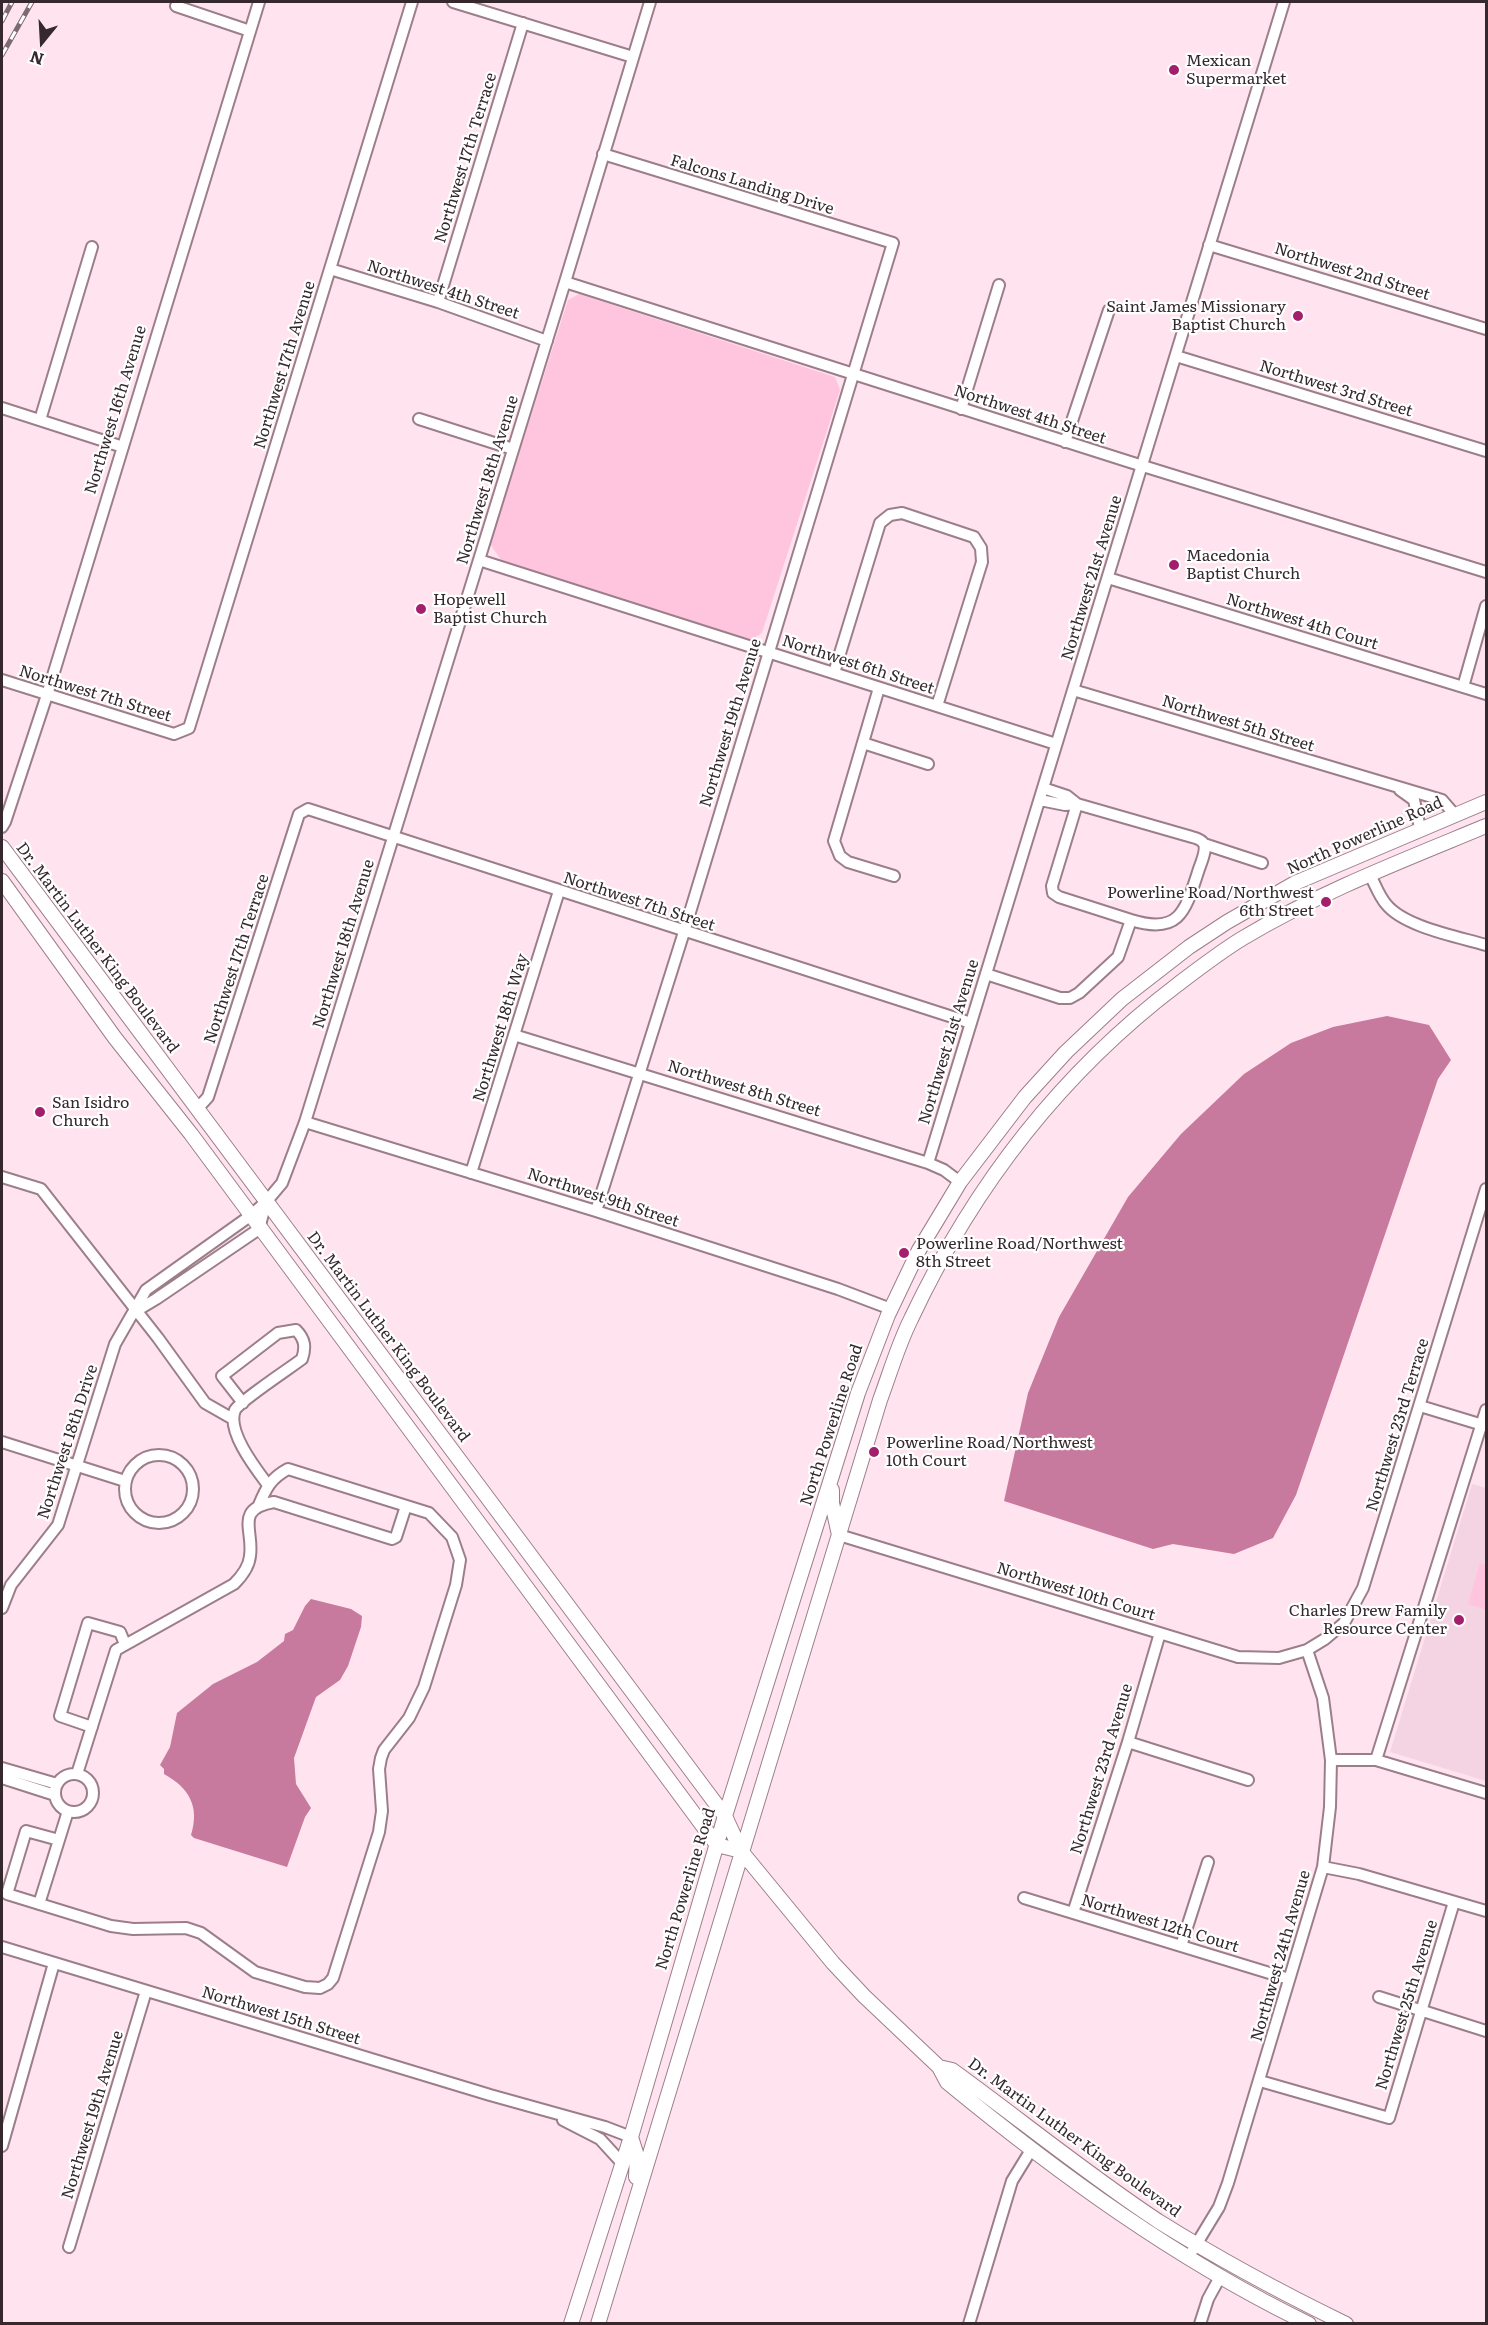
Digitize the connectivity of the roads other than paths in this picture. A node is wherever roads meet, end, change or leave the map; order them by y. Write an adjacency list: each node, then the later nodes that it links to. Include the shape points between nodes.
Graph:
1 (259, 2): 8 (street, Northwest 16th Avenue)
2 (412, 2): 14 (street, Northwest 17th Avenue)
3 (453, 2): 7 (street)
4 (650, 2): 9 (street, Northwest 18th Avenue)
5 (1284, 2): 12 (street, Northwest 21st Avenue)
6 (176, 6): 8 (street)
7 (523, 23): 9 (street); 17 (street, Northwest 17th Terrace)
8 (250, 31): 28 (street, Northwest 16th Avenue)
9 (633, 57): 10 (street, Northwest 18th Avenue)
10 (603, 154): 11 (street, Falcons Landing Drive); 15 (street, Northwest 18th Avenue)
11 (893, 243): 22 (street, Northwest 19th Avenue)
12 (1209, 245): 19 (street, Northwest 2nd Street); 21 (street, Northwest 21st Avenue)
13 (92, 248): 26 (street)
14 (330, 269): 17 (street, Northwest 4th Street); 45 (street, Northwest 17th Avenue, via 192,720)
15 (565, 282): 20 (street, Northwest 18th Avenue); 22 (street, Northwest 4th Street)
16 (999, 285): 24 (street)
17 (438, 302): 20 (street, Northwest 4th Street)
18 (1108, 310): 27 (street)
19 (1486, 329)
20 (547, 341): 29 (street, Northwest 18th Avenue)
21 (1176, 356): 30 (street, Northwest 3rd Street); 31 (street, Northwest 21st Avenue)
22 (854, 374): 24 (street, Northwest 4th Street); 36 (street, Northwest 19th Avenue)
23 (2, 408): 26 (street)
24 (961, 409): 27 (street, Northwest 4th Street)
25 (419, 419): 29 (street)
26 (40, 420): 28 (street)
27 (1065, 442): 31 (street, Northwest 4th Street)
28 (123, 447): 43 (street, Northwest 16th Avenue)
29 (513, 449): 32 (street, Northwest 18th Avenue)
30 (1486, 451)
31 (1142, 466): 33 (street, Northwest 4th Street); 34 (street, Northwest 21st Avenue)
32 (479, 560): 36 (street, Northwest 6th Street); 59 (street, Northwest 18th Avenue)
33 (1486, 572)
34 (1108, 578): 39 (street, Northwest 4th Court); 41 (street, Northwest 21st Avenue)
35 (1486, 606): 39 (street)
36 (768, 652): 37 (street, Northwest 6th Street); 70 (street, Northwest 19th Avenue)
37 (834, 673): 40 (street, Northwest 6th Street); 44 (street, via 880,523 890,515 902,513 974,537 981,548 982,562)
38 (2, 680): 43 (street, Northwest 7th Street)
39 (1463, 687): 42 (street, Northwest 4th Court)
40 (879, 688): 44 (street, Northwest 6th Street); 46 (street)
41 (1073, 690): 47 (street, Northwest 21st Avenue); 49 (street, Northwest 5th Street)
42 (1486, 694)
43 (46, 695): 45 (street, Northwest 7th Street); 57 (street, Northwest 16th Avenue)
44 (937, 706): 47 (street, Northwest 6th Street)
45 (181, 733)
46 (863, 743): 48 (street); 66 (street, via 834,841 840,856 848,862)
47 (1056, 744): 50 (street, Northwest 21st Avenue)
48 (928, 764)
49 (1395, 787): 55 (street, Northwest 5th Street, via 1442,800); 58 (street, Northwest 5th Street, via 1414,800)
50 (1043, 788): 51 (street, Northwest 21st Avenue); 53 (street)
51 (1040, 800): 53 (street); 73 (street, Northwest 21st Avenue)
52 (1486, 802): 55 (main road, North Powerline Road)
53 (1077, 804): 60 (street, via 1192,837); 69 (street, via 1053,893)
54 (299, 814): 59 (street, Northwest 7th Street, via 308,810); 80 (street, Northwest 17th Terrace, via 208,1096)
55 (1455, 815): 58 (main road, North Powerline Road); 62 (main road)
56 (1486, 826): 62 (main road)
57 (2, 827)
58 (1420, 828): 72 (main road, North Powerline Road, via 1295,883 1221,926)
59 (393, 838): 68 (street, Northwest 7th Street); 81 (street, Northwest 18th Avenue)
60 (1204, 844): 63 (street); 69 (street, via 1183,911 1159,926)
61 (2, 847): 64 (main road, Dr. Martin Luther King Boulevard)
62 (1432, 849): 65 (main road)
63 (1262, 863)
64 (11, 866): 67 (main road); 80 (main road, Dr. Martin Luther King Boulevard)
65 (1370, 875): 71 (street, via 1387,905 1401,916); 75 (main road, via 1242,938)
66 (894, 876)
67 (2, 884): 91 (main road)
68 (559, 891): 70 (street, Northwest 7th Street); 78 (street, Northwest 18th Way)
69 (1131, 920): 73 (street, via 1118,957 1070,998)
70 (684, 932): 77 (street, Northwest 7th Street); 79 (street, Northwest 19th Avenue)
71 (1486, 945)
72 (1171, 961): 74 (main road, North Powerline Road); 75 (main road, via 1163,980)
73 (986, 974): 77 (street, Northwest 21st Avenue)
74 (1145, 981): 76 (main road); 82 (main road, North Powerline Road, via 1066,1052)
75 (1163, 996): 76 (main road)
76 (1137, 1015): 88 (main road, via 1041,1113)
77 (971, 1023): 83 (street, Northwest 21st Avenue)
78 (514, 1035): 79 (street, Northwest 8th Street); 84 (street, Northwest 18th Way)
79 (640, 1073): 83 (street, Northwest 8th Street); 90 (street, Northwest 19th Avenue)
80 (197, 1109): 89 (main road, Dr. Martin Luther King Boulevard)
81 (305, 1122): 84 (street, Northwest 9th Street); 89 (street, Northwest 18th Avenue, via 282,1183)
82 (975, 1161): 86 (main road, North Powerline Road); 88 (main road)
83 (928, 1163): 86 (street, Northwest 8th Street)
84 (471, 1173): 90 (street, Northwest 9th Street)
85 (2, 1177): 95 (street, via 41,1189)
86 (960, 1182): 92 (main road, via 967,1197); 94 (main road, North Powerline Road)
87 (1486, 1189): 97 (street, Northwest 23rd Terrace)
88 (978, 1197): 92 (main road)
89 (266, 1202): 91 (street, Northwest 18th Drive); 93 (street); 124 (main road, Dr. Martin Luther King Boulevard)
90 (596, 1211): 94 (street, Northwest 9th Street)
91 (250, 1216): 93 (main road); 95 (street, Northwest 18th Drive, via 146,1290)
92 (963, 1222): 108 (main road, via 909,1322 880,1400)
93 (259, 1229): 95 (street, Northwest 18th Drive); 126 (main road)
94 (891, 1309): 103 (main road, North Powerline Road, via 858,1393)
95 (135, 1311): 99 (street, via 205,1403); 102 (street, Northwest 18th Drive, via 115,1344)
96 (243, 1402): 96 (street, via 222,1376 278,1332 296,1330 304,1343 302,1359); 99 (street)
97 (1420, 1406): 100 (street); 112 (street, Northwest 23rd Terrace, via 1363,1588 1344,1623)
98 (1486, 1410): 100 (street)
99 (233, 1419): 105 (street, via 248,1458)
100 (1484, 1425): 116 (street)
101 (2, 1442): 102 (street)
102 (76, 1466): 104 (street); 109 (street, Northwest 18th Drive, via 58,1526 11,1585)
103 (832, 1477): 108 (main road, via 832,1503); 124 (main road, North Powerline Road)
104 (125, 1481): 104 (street, via 124,1492 132,1511 150,1523 171,1522 181,1516 193,1497 190,1474 183,1464 161,1455 138,1461)
105 (268, 1485): 106 (street); 107 (street, via 288,1469)
106 (259, 1505): 107 (street, via 274,1502 392,1539); 111 (street, via 248,1522 250,1557 240,1578)
107 (406, 1506): 132 (street, via 429,1513 452,1537 460,1560 456,1585 420,1698 381,1758 379,1832 328,1984 305,1987 255,1972 201,1933 186,1928 111,1926)
108 (839, 1535): 110 (street, Northwest 10th Court); 127 (main road)
109 (2, 1608)
110 (1160, 1633): 112 (street, Northwest 10th Court, via 1238,1657 1278,1658); 114 (street, Northwest 23rd Avenue)
111 (125, 1644): 113 (street, via 116,1650); 113 (street, via 120,1632 88,1623 60,1716)
112 (1307, 1650): 115 (street, Northwest 24th Avenue, via 1323,1698)
113 (92, 1727): 118 (street)
114 (1128, 1742): 120 (street); 134 (street, Northwest 23rd Avenue)
115 (1331, 1760): 116 (street); 129 (street, Northwest 24th Avenue)
116 (1376, 1760): 122 (street)
117 (2, 1768): 121 (street)
118 (77, 1774): 121 (street, via 64,1776); 123 (street, via 91,1784 93,1797 80,1811)
119 (2, 1778): 121 (street)
120 (1248, 1780)
121 (56, 1790): 123 (street, via 60,1806)
122 (1486, 1793)
123 (68, 1811): 125 (street)
124 (725, 1816): 126 (main road, North Powerline Road); 127 (main road, Dr. Martin Luther King Boulevard)
125 (59, 1840): 132 (street); 132 (street, via 26,1831 7,1894)
126 (717, 1845): 127 (main road); 145 (main road, North Powerline Road)
127 (741, 1851): 143 (main road, Dr. Martin Luther King Boulevard, via 864,1996); 148 (main road)
128 (1208, 1862): 135 (street)
129 (1323, 1867): 131 (street); 138 (street, Northwest 24th Avenue)
130 (1024, 1898): 134 (street, Northwest 12th Court)
131 (1454, 1902): 133 (street); 141 (street, Northwest 25th Avenue)
132 (39, 1904)
133 (1486, 1911)
134 (1073, 1913): 135 (street, Northwest 12th Court)
135 (1181, 1946): 138 (street, Northwest 12th Court)
136 (2, 1947): 137 (street, Northwest 15th Street)
137 (54, 1963): 139 (street, Northwest 15th Street); 149 (street)
138 (1289, 1979): 144 (street, Northwest 24th Avenue)
139 (146, 1991): 146 (street, Northwest 15th Street); 154 (street, Northwest 19th Avenue)
140 (1379, 1997): 141 (street)
141 (1422, 2010): 142 (street); 144 (street, Northwest 25th Avenue, via 1389,2118)
142 (1486, 2031)
143 (939, 2067): 150 (main road, Dr. Martin Luther King Boulevard, via 947,2082); 153 (main road, Dr. Martin Luther King Boulevard, via 952,2070 1090,2173)
144 (1260, 2081): 153 (street, Northwest 24th Avenue, via 1228,2184)
145 (642, 2097): 147 (main road, North Powerline Road); 148 (main road, via 646,2130)
146 (552, 2113): 147 (street, Northwest 15th Street); 151 (street, Northwest 15th Street, via 600,2139)
147 (631, 2137): 151 (main road, North Powerline Road); 152 (main road, via 637,2156)
148 (654, 2138): 152 (main road)
149 (2, 2146)
150 (1031, 2150): 155 (main road, Dr. Martin Luther King Boulevard); 160 (street, via 1012,2181)
151 (622, 2163): 158 (main road, North Powerline Road)
152 (635, 2197): 159 (main road)
153 (1197, 2245): 155 (street, Northwest 24th Avenue); 157 (main road, Dr. Martin Luther King Boulevard)
154 (69, 2247)
155 (1188, 2258): 156 (main road, Dr. Martin Luther King Boulevard)
156 (1220, 2277): 157 (main road, via 1243,2281 1290,2306); 161 (street); 162 (main road, Dr. Martin Luther King Boulevard)
157 (1307, 2305): 163 (main road, Dr. Martin Luther King Boulevard)
158 (572, 2324)
159 (598, 2324)
160 (969, 2324)
161 (1200, 2324)
162 (1309, 2324)
163 (1346, 2324)

